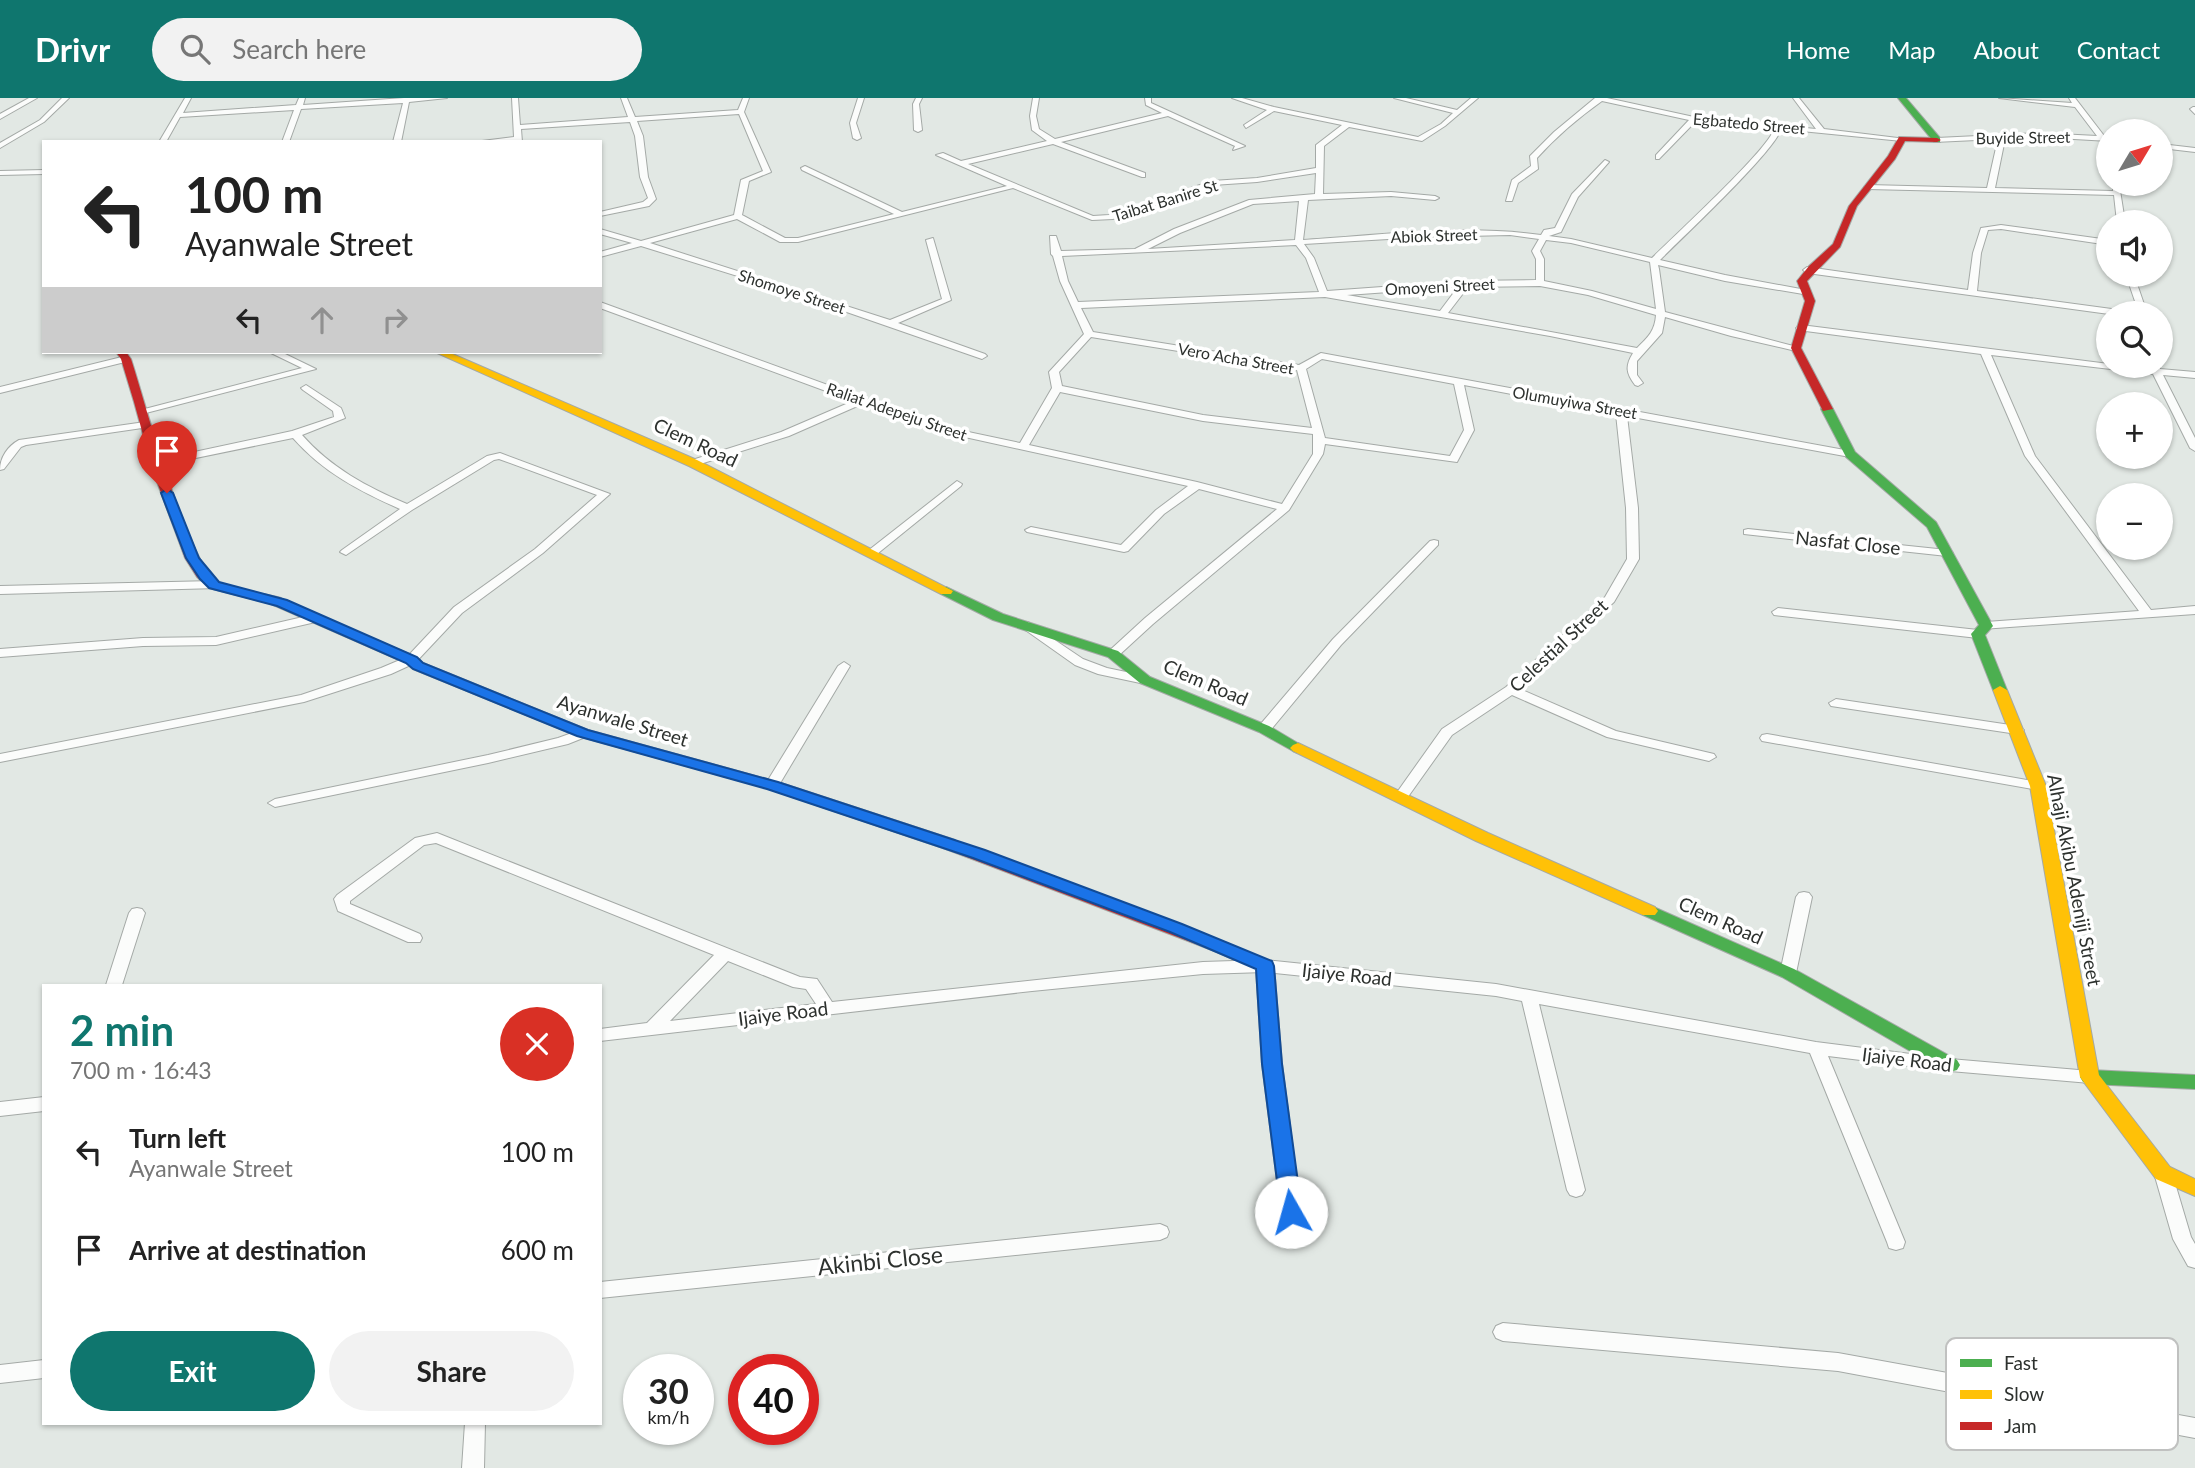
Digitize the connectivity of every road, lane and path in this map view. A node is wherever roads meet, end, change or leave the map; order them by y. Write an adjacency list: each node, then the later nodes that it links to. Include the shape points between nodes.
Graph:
1 (34, 98): 29 (street)
2 (66, 98): 49 (street, via 41,121)
3 (188, 98): 28 (street)
4 (302, 98): 23 (street)
5 (444, 98): 20 (street)
6 (515, 98): 33 (street)
7 (624, 98): 30 (street)
8 (746, 98): 25 (street)
9 (861, 98): 40 (street, via 853,123)
10 (919, 98): 37 (street)
11 (1035, 98): 48 (street, via 1033,125)
12 (1148, 98): 27 (street, via 1148,104)
13 (1235, 98): 24 (street)
14 (1397, 98): 26 (street)
15 (1475, 98): 26 (street)
16 (1600, 98): 21 (street, Egbatedo Street); 69 (street, via 1538,152 1533,158 1535,167 1515,183)
17 (1796, 98): 38 (street)
18 (1902, 98): 47 (street)
19 (2002, 98): 22 (street)
20 (407, 99): 23 (street); 45 (street)
21 (1613, 99): 31 (street, Egbatedo Street)
22 (2074, 102): 36 (street)
23 (297, 108): 28 (street); 44 (street)
24 (1273, 109): 32 (street); 34 (street)
25 (741, 112): 30 (street); 72 (street, via 766,174 745,180)
26 (1459, 112): 32 (street, via 1419,139)
27 (1167, 114): 48 (street); 50 (street, via 1241,146)
28 (177, 115): 43 (street)
29 (0, 117)
30 (632, 119): 33 (street); 70 (street, via 651,202)
31 (1694, 119): 35 (street, Egbatedo Street); 54 (street)
32 (1347, 125): 58 (street, via 1320,145)
33 (517, 127): 46 (street)
34 (1246, 127)
35 (1778, 127): 38 (street, Egbatedo Street); 83 (street, via 1759,155)
36 (2096, 128)
37 (918, 130)
38 (1821, 130): 42 (street, Egbatedo Street)
39 (2002, 137): 41 (street, Buyide Street); 47 (street, Buyide Street); 64 (street)
40 (857, 138)
41 (2096, 138)
42 (1902, 139): 47 (street); 63 (street)
43 (163, 140)
44 (286, 140)
45 (397, 140)
46 (517, 140)
47 (1937, 140)
48 (1052, 141): 56 (street); 61 (street)
49 (0, 146)
50 (1236, 148)
51 (2174, 148): 52 (street)
52 (2195, 150)
53 (940, 155): 56 (street, Taibat Banire St)
54 (1660, 157)
55 (1605, 162): 74 (street, via 1575,196 1558,230)
56 (959, 163): 62 (street, Taibat Banire St)
57 (805, 168): 71 (street)
58 (1318, 170): 62 (street, Taibat Banire St, via 1212,183 1101,218 1081,215); 66 (street)
59 (42, 172): 60 (street)
60 (0, 173)
61 (1142, 175)
62 (1010, 187): 71 (street)
63 (1868, 187): 64 (street); 84 (street, via 1852,206 1844,234 1833,250)
64 (1991, 188): 65 (street)
65 (2096, 188)
66 (1319, 196): 67 (street); 68 (street)
67 (1305, 198): 79 (street); 80 (street, via 1252,202)
68 (1435, 198)
69 (1509, 199)
70 (602, 214)
71 (903, 215): 72 (street, via 791,241)
72 (738, 216): 78 (street)
73 (602, 232): 78 (street, Shomoye Street)
74 (1545, 236): 79 (street, Abiok Street, via 1434,234); 83 (street, Abiok Street); 85 (street, via 1536,251)
75 (1053, 238): 82 (street)
76 (930, 240): 95 (street, via 947,300)
77 (2096, 241): 89 (street, via 1985,228)
78 (643, 242): 81 (street); 95 (street, Shomoye Street)
79 (1299, 243): 80 (street, Abiok Street); 88 (street)
80 (1135, 252): 82 (street, Abiok Street)
81 (602, 254)
82 (1055, 254): 90 (street)
83 (1654, 261): 87 (street, Abiok Street); 93 (street)
84 (1807, 270): 87 (street, via 1802,281); 89 (street)
85 (1541, 283): 86 (street, Omoyeni Street); 93 (street, Omoyeni Street)
86 (1465, 284): 88 (street, Omoyeni Street); 94 (street)
87 (1806, 293): 96 (street, via 1810,301)
88 (1324, 294): 90 (street, Omoyeni Street); 94 (street)
89 (1972, 294): 92 (street)
90 (1077, 305): 97 (street)
91 (602, 306): 115 (street, Raliat Adepeju Street)
92 (2096, 310)
93 (1661, 314): 98 (street, Omoyeni Street); 99 (street, via 1658,332)
94 (1442, 315): 99 (street)
95 (891, 323): 104 (street, Shomoye Street)
96 (1801, 328): 98 (street); 100 (street)
97 (1089, 334): 106 (street, Vero Acha Street); 113 (street, via 1054,372)
98 (1796, 348): 122 (street, Alhaji Akibu Adeniji Street)
99 (1637, 351): 111 (street, via 1632,377)
100 (1985, 352): 105 (street); 140 (street, via 2030,456)
101 (278, 354): 117 (street, via 311,369)
102 (444, 354): 124 (street, Clem Road)
103 (123, 355): 114 (street); 117 (street)
104 (982, 356)
105 (2096, 362)
106 (1301, 368): 110 (street, Olumuyiwa Street, via 1321,356); 119 (street, Vero Acha Street)
107 (2173, 371): 108 (street)
108 (2195, 374)
109 (2160, 378): 121 (street)
110 (1458, 381): 116 (street, Olumuyiwa Street); 119 (street, via 1469,430 1454,460)
111 (1638, 383)
112 (306, 387): 118 (street, via 337,410 340,418)
113 (1057, 388): 119 (street); 120 (street)
114 (0, 390)
115 (863, 400): 120 (street, Raliat Adepeju Street, via 937,428); 124 (street, via 785,434)
116 (1621, 410): 122 (street, Olumuyiwa Street); 149 (street, Celestial Street, via 1633,559 1610,599)
117 (144, 418): 123 (street); 125 (street, via 23,442)
118 (295, 434): 123 (street); 128 (street, via 333,472)
119 (1319, 436): 129 (street, via 1318,454)
120 (1023, 447): 127 (street, Raliat Adepeju Street)
121 (2194, 447)
122 (1850, 454): 135 (street, Alhaji Akibu Adeniji Street, via 1932,525)
123 (158, 463): 136 (street, via 192,558)
124 (693, 463): 134 (street, Clem Road)
125 (0, 467)
126 (957, 484): 134 (street)
127 (1197, 485): 129 (street, Raliat Adepeju Street); 130 (street, via 1160,512 1124,549)
128 (408, 508): 133 (street); 146 (street, via 500,456 605,494 458,610)
129 (1285, 509): 145 (street)
130 (1031, 530)
131 (1748, 532): 135 (street, Nasfat Close)
132 (1434, 543): 151 (street, via 1338,642)
133 (346, 552)
134 (873, 552): 142 (street, Clem Road, via 998,617)
135 (1947, 553): 143 (street, Alhaji Akibu Adeniji Street)
136 (214, 585): 137 (street); 141 (street, Ayanwale Street)
137 (0, 590)
138 (2195, 610): 140 (street)
139 (1778, 612): 143 (street)
140 (2146, 612): 143 (street)
141 (316, 618): 144 (street, via 216,641); 146 (street, Ayanwale Street)
142 (1027, 626): 145 (street, Clem Road); 148 (street, via 1079,662)
143 (1982, 630): 152 (street, Alhaji Akibu Adeniji Street)
144 (0, 653)
145 (1113, 654): 148 (street, Clem Road)
146 (411, 660): 153 (street, Ayanwale Street); 156 (street, via 304,698)
147 (844, 666): 157 (street)
148 (1145, 680): 151 (street, Clem Road)
149 (1511, 690): 155 (street, via 1612,734); 159 (street, Celestial Street, via 1447,732)
150 (1836, 703): 152 (street)
151 (1264, 729): 159 (street, Clem Road)
152 (2017, 730): 158 (street, Alhaji Akibu Adeniji Street)
153 (583, 733): 157 (street, Ayanwale Street); 160 (street, via 488,759)
154 (1767, 738): 158 (street)
155 (1709, 757)
156 (0, 758)
157 (772, 785): 165 (street, Ayanwale Street, via 979,854)
158 (2038, 786): 174 (street, Alhaji Akibu Adeniji Street)
159 (1400, 798): 166 (street, Clem Road)
160 (275, 803)
161 (1804, 897): 166 (street)
162 (137, 913): 167 (street)
163 (414, 938): 164 (street, via 343,907 342,899 420,841 436,838)
164 (724, 955): 169 (street, via 799,983 811,983); 170 (street)
165 (1265, 966): 168 (street, Ijaiye Road); 169 (street, Ijaiye Road); 181 (street)
166 (1788, 973): 173 (street, Clem Road)
167 (114, 984)
168 (1529, 996): 172 (street, Ijaiye Road); 180 (street)
169 (827, 1008): 170 (street, Ijaiye Road)
170 (652, 1029): 171 (street, Ijaiye Road)
171 (602, 1035)
172 (1816, 1048): 173 (street, Ijaiye Road); 183 (street)
173 (1950, 1065): 174 (street, Ijaiye Road)
174 (2090, 1077): 175 (street); 178 (street)
175 (2195, 1082)
176 (42, 1104): 177 (street)
177 (0, 1109)
178 (2163, 1173): 179 (street); 184 (street, via 2182,1239)
179 (2195, 1188)
180 (1576, 1190)
181 (1291, 1212)
182 (1160, 1232): 185 (street, Akinbi Close)
183 (1896, 1242)
184 (2195, 1260)
185 (602, 1290)
186 (1503, 1332): 189 (street, via 1838,1362)
187 (42, 1369): 188 (street)
188 (0, 1374)
189 (1946, 1382)
190 (475, 1425): 191 (street)
191 (474, 1468)

